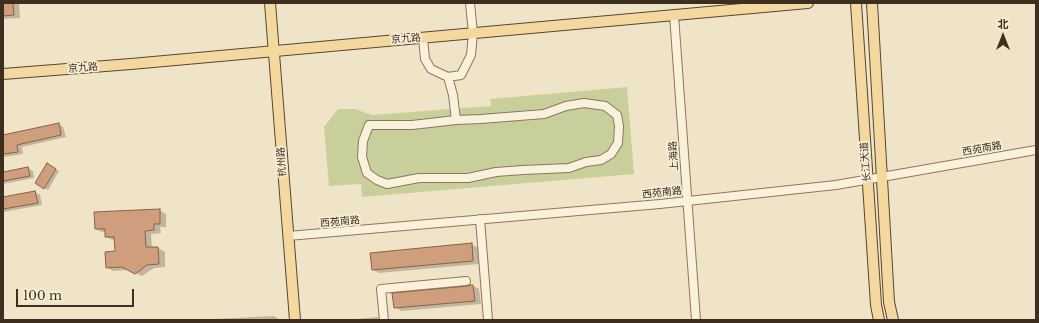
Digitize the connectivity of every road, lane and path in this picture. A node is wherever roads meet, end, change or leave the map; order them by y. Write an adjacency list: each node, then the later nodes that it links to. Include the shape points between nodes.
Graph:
1 (270, 3): 9 (main road, 杭州路)
2 (470, 3): 7 (street)
3 (808, 3): 6 (main road, 京九路)
4 (856, 3): 15 (main road, 长江大道)
5 (872, 3): 14 (main road, 长江大道)
6 (674, 15): 7 (main road, 京九路); 16 (street, 上海路)
7 (473, 33): 8 (main road, 京九路); 11 (street, via 471,55 461,75)
8 (423, 38): 9 (main road, 京九路); 11 (street, via 425,59 431,69)
9 (274, 51): 10 (main road, 京九路); 18 (main road, 杭州路)
10 (3, 74)
11 (448, 77): 12 (street)
12 (456, 120): 12 (street, via 412,125 369,125 363,142 362,157 367,173 387,184 419,178 468,178 503,171 569,168 601,160 611,154 618,142 617,115 605,106 584,103 544,114)
13 (1036, 150): 14 (street, 西苑南路)
14 (882, 177): 15 (street, 西苑南路); 25 (main road, 长江大道, via 889,302)
15 (868, 180): 16 (street, 西苑南路); 24 (main road, 长江大道)
16 (688, 201): 17 (street, 西苑南路); 23 (street, 上海路)
17 (480, 219): 18 (street, 西苑南路); 22 (street)
18 (288, 236): 20 (main road, 杭州路)
19 (466, 281): 21 (street, via 381,290)
20 (295, 320)
21 (384, 320)
22 (488, 320)
23 (696, 320)
24 (879, 320)
25 (893, 320)

